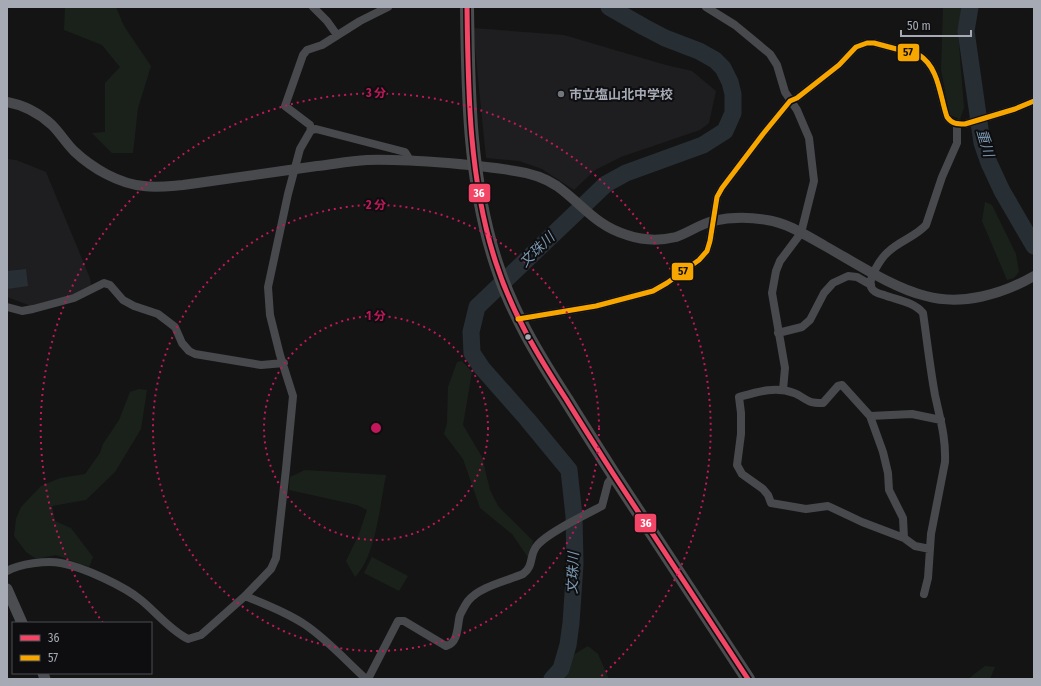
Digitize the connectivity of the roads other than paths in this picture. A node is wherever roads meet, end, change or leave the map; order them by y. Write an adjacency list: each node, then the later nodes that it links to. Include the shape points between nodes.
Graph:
1 (313, 7): 5 (street)
2 (388, 7): 5 (street)
3 (467, 7): 12 (highway, via 472,136)
4 (706, 7): 6 (street, via 735,25 770,54 777,65)
5 (337, 35): 10 (street, via 322,45 307,50 303,55 285,106 310,125)
6 (790, 101): 9 (street, via 839,65 856,47 874,43 925,58 939,84 947,117 950,122); 14 (street, via 722,188 717,197); 15 (street, via 797,110 809,138 814,181)
7 (1034, 101): 9 (street)
8 (7, 102): 13 (street, via 34,111 53,126 74,151 103,173 142,186 183,185)
9 (961, 124): 16 (street, via 957,144 942,177 926,225 888,252)
10 (312, 130): 11 (street, via 405,152); 13 (street, via 300,149)
11 (410, 160): 12 (street); 13 (street, via 366,160)
12 (476, 166): 14 (street, via 515,171 549,181 593,218 639,239 675,237); 20 (highway, via 483,214 496,264)
13 (294, 169): 22 (street, via 268,287 270,315)
14 (713, 221): 15 (street, via 745,218 768,220); 20 (street, via 710,242 699,260 653,291 596,306)
15 (801, 233): 16 (street); 21 (street, via 776,270 772,293)
16 (874, 273): 17 (street, via 908,290 944,299 977,297); 18 (street)
17 (1031, 277)
18 (871, 285): 21 (street, via 857,277 848,276 833,282 824,293 810,320 802,327); 25 (street, via 876,293 911,304 923,312)
19 (7, 307): 22 (street, via 22,311 33,309 74,298 104,283 110,285 123,300 158,314 175,327 182,343 195,354 261,365)
20 (518, 319): 26 (highway, via 537,355)
21 (778, 333): 23 (street, via 785,368)
22 (284, 363): 32 (street, via 293,396 276,558 271,569)
23 (783, 390): 24 (street, via 796,393 811,402 823,403 838,386 842,385); 27 (street, via 739,397 741,434 737,465 742,474 763,489 771,502 806,509 828,506)
24 (870, 416): 25 (street, via 912,414); 27 (street, via 883,452 889,490 903,518)
25 (941, 420): 28 (street, via 946,453)
26 (614, 475): 34 (street, via 608,483 602,506 561,528 536,547 529,570 478,592 468,601 460,615 454,640 450,645 446,646 404,621 398,621); 35 (highway)
27 (904, 538): 28 (street, via 915,546)
28 (930, 549): 31 (street)
29 (7, 571): 32 (street, via 44,562 60,562 72,566 107,580 140,599 180,635 188,639 201,635)
30 (7, 589): 33 (main road)
31 (924, 594)
32 (245, 596): 34 (street, via 275,608 304,624)
33 (22, 622)
34 (367, 679)
35 (748, 679)

